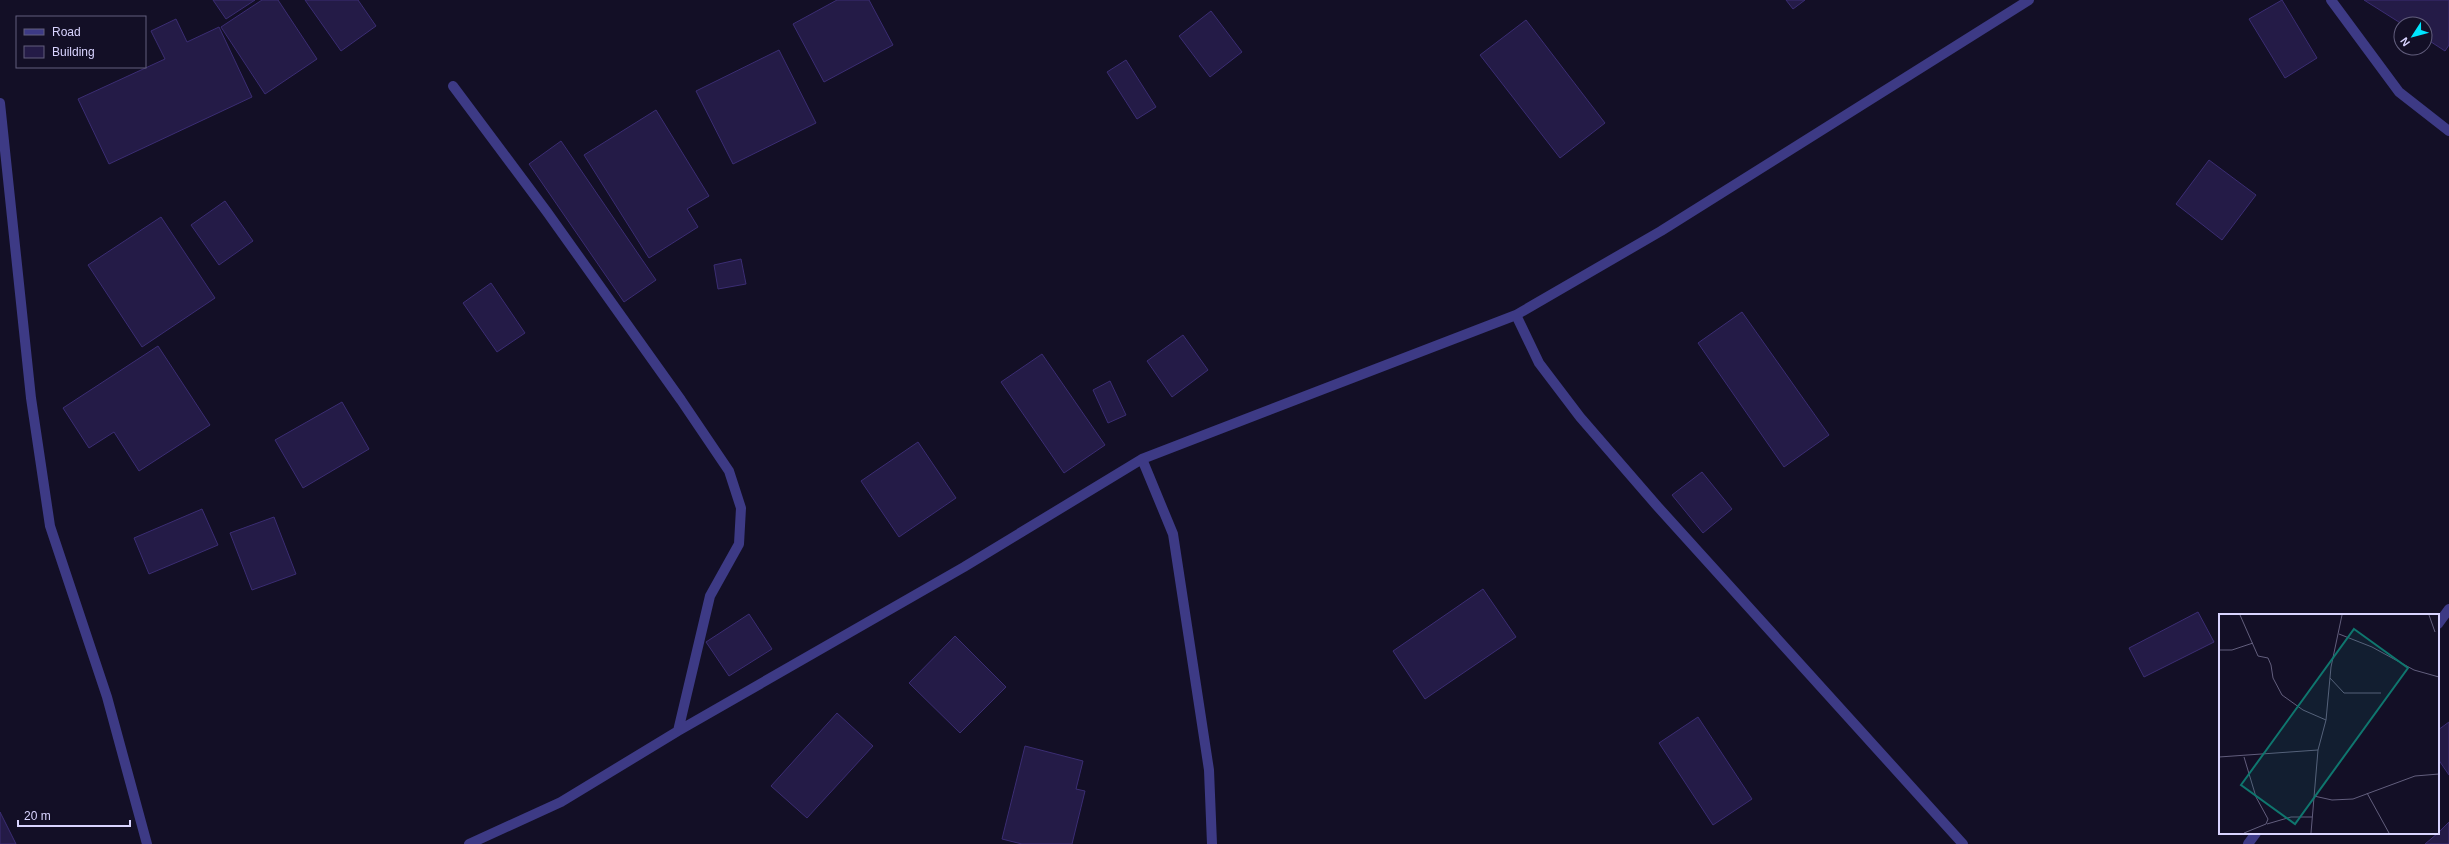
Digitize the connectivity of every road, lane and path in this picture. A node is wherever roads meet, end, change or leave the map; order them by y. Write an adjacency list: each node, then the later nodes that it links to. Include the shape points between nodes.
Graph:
1 (2029, 0): 3 (street)
2 (2332, 0): 6 (street, via 2399,92)
3 (2012, 4): 7 (street, via 1661,231)
4 (453, 86): 11 (street, via 547,212 729,471 741,508 739,544 710,596)
5 (0, 103): 13 (street, via 31,398 50,526 107,696)
6 (2449, 132)
7 (1516, 315): 8 (street); 16 (street, via 1538,363 1580,417 1658,507)
8 (1142, 458): 11 (street, via 964,567); 15 (street, via 1173,534 1210,770)
9 (2449, 609): 10 (street)
10 (2439, 623)
11 (678, 731): 14 (street, via 561,802)
12 (2255, 834): 17 (street)
13 (147, 844)
14 (469, 844)
15 (1212, 844)
16 (1963, 844)
17 (2248, 844)

